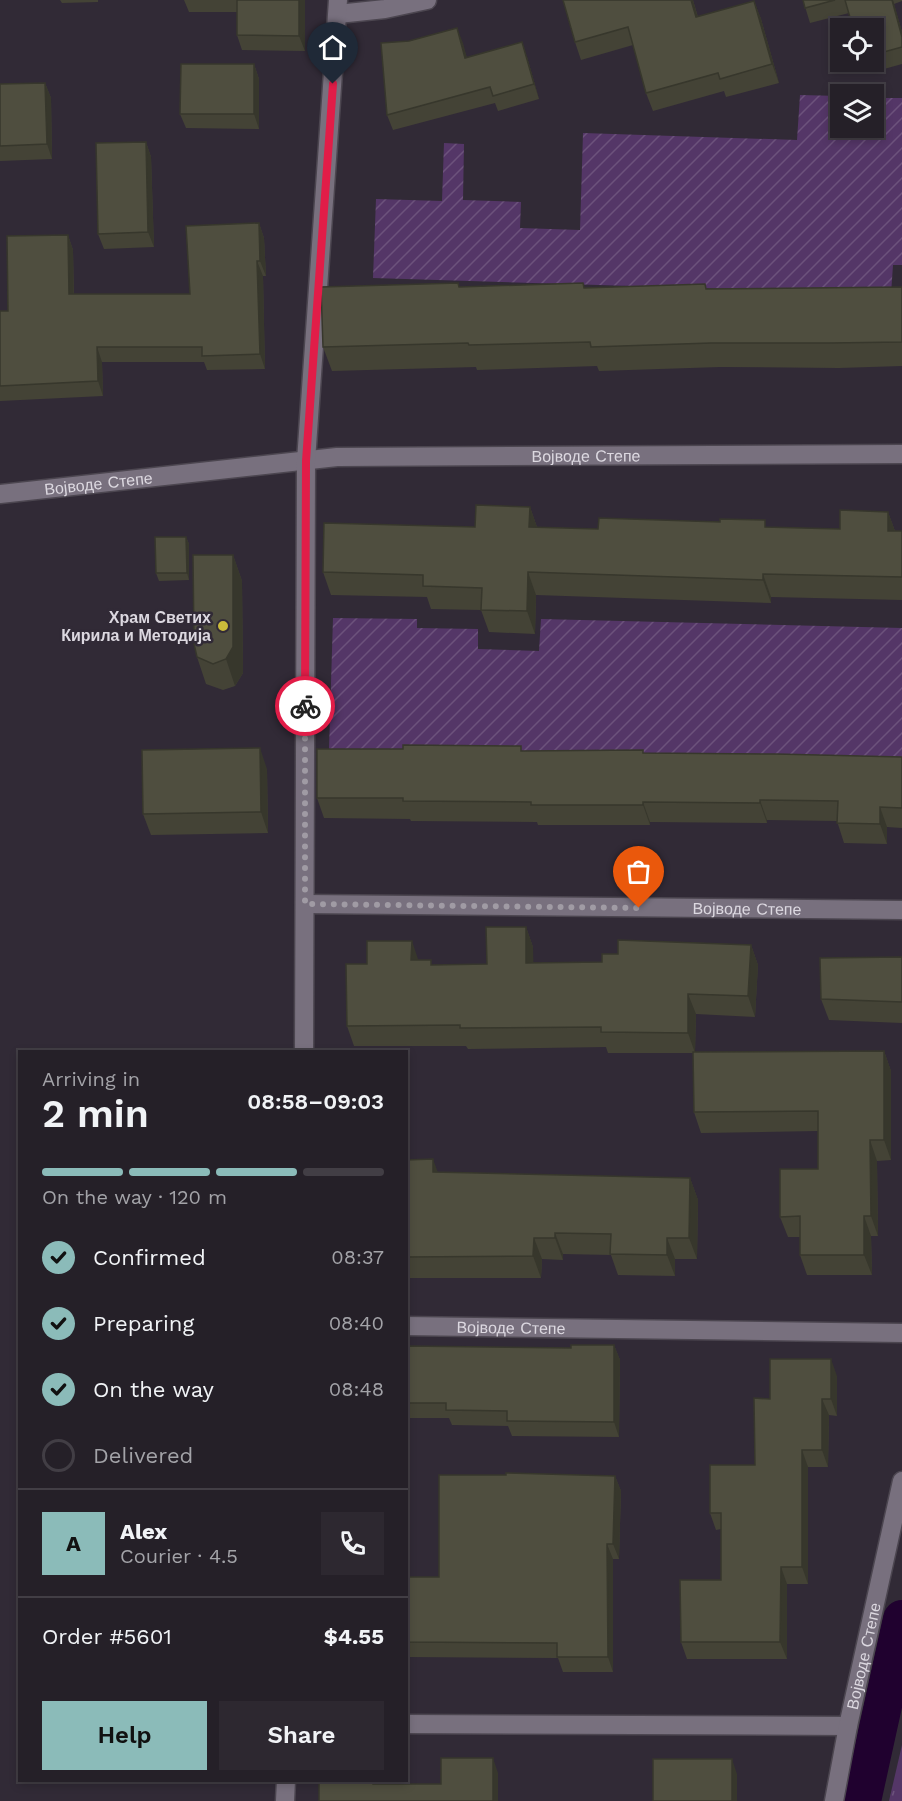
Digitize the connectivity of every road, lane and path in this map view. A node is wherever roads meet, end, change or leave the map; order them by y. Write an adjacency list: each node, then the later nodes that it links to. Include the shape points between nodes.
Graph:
1 (426, 0): 2 (street, via 385,9)
2 (338, 7): 4 (street)
3 (902, 454): 4 (street, Војводе Степе, via 349,457)
4 (306, 461): 5 (street, Војводе Степе); 6 (street)
5 (0, 494)
6 (305, 904): 7 (street, Војводе Степе); 8 (street)
7 (902, 910)
8 (304, 1050)
9 (408, 1326): 10 (street, Војводе Степе)
10 (902, 1333)
11 (902, 1480): 13 (street, Војводе Степе)
12 (408, 1724): 13 (street, Војводе Степе)
13 (848, 1726): 16 (street, Војводе Степе)
14 (286, 1782): 15 (street)
15 (285, 1801)
16 (834, 1801)

